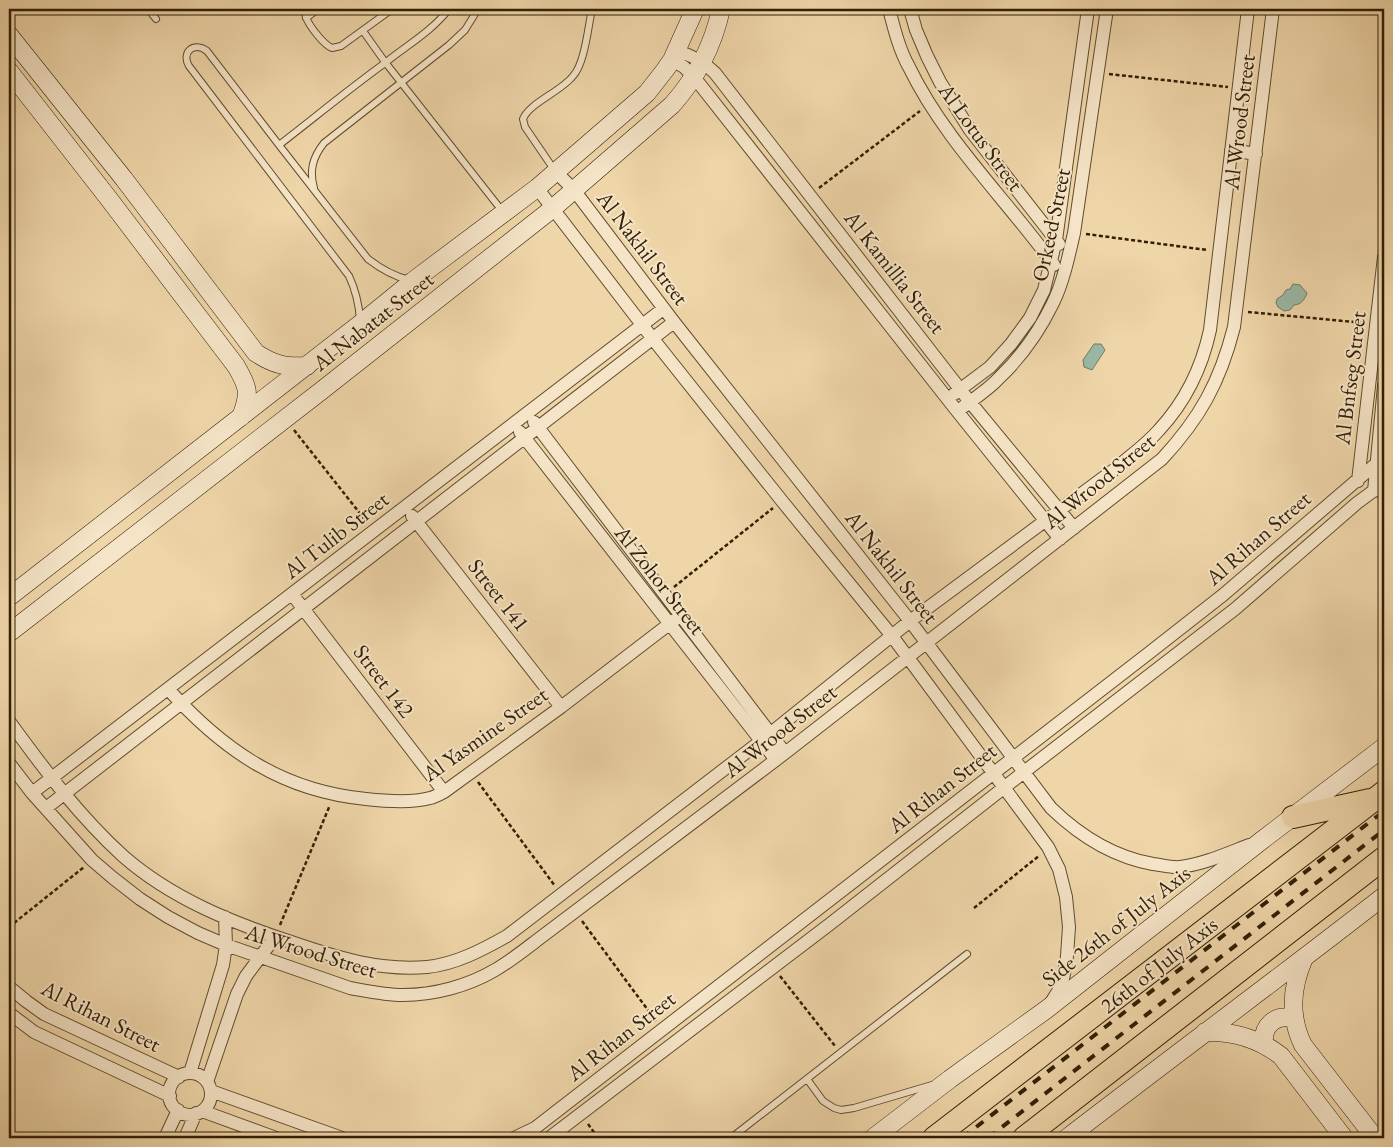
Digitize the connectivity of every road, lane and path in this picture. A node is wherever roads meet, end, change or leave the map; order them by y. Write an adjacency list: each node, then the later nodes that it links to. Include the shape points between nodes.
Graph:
1 (148, 9): 17 (lane)
2 (305, 9): 16 (lane)
3 (318, 9): 16 (lane)
4 (390, 9): 18 (lane)
5 (449, 9): 21 (lane, via 422,36)
6 (478, 9): 25 (lane, via 465,30)
7 (592, 9): 31 (lane, via 578,70 523,119 525,127)
8 (695, 9): 20 (street, Al Nabatat Street)
9 (721, 9): 22 (street, Al Nabatat Street, via 716,33)
10 (889, 9): 27 (street, Al Lotus Street, via 908,65)
11 (910, 9): 39 (street, Al Lotus Street, via 926,56 970,130)
12 (1088, 9): 39 (street, Orkeed Street)
13 (1107, 9): 24 (street, Orkeed Street)
14 (1248, 9): 26 (street, Al Wrood Street)
15 (1273, 9): 30 (street, Al Wrood Street)
16 (306, 18): 18 (lane, via 324,44 332,48 341,46)
17 (156, 19)
18 (363, 31): 21 (lane)
19 (9, 35): 53 (street, via 256,353 271,363)
20 (674, 55): 22 (street, Al Kamillia Street, via 684,67); 31 (street, Al Nabatat Street, via 647,93)
21 (385, 62): 25 (lane); 28 (lane)
22 (698, 70): 33 (street, Al Nabatat Street, via 672,105); 35 (street, Al Kamillia Street, via 715,73); 56 (street, Al Kamillia Street)
23 (9, 71): 60 (street, via 236,366 246,382 248,400)
24 (1098, 73): 26 (path); 38 (street, Orkeed Street)
25 (402, 82): 34 (lane, via 324,143 312,166); 37 (lane)
26 (1239, 88): 29 (street, Al Wrood Street)
27 (930, 103): 35 (path); 43 (street, Al Lotus Street, via 956,144)
28 (278, 145): 34 (lane); 49 (lane, via 207,51 200,47 189,51 186,58 189,66 350,276 356,291)
29 (1231, 150): 30 (street); 40 (street, Al Wrood Street)
30 (1256, 154): 47 (street, Al Wrood Street)
31 (556, 172): 32 (street, Al Nabatat Street); 33 (street, Al Nakhil Street)
32 (537, 188): 36 (street, Al Nakhil Street); 37 (street, Al Nabatat Street)
33 (574, 190): 36 (street, Al Nabatat Street); 46 (street, Al Nakhil Street)
34 (315, 192): 45 (lane, via 368,259 389,273)
35 (810, 195): 55 (street, Al Kamillia Street)
36 (552, 209): 51 (street, Al Nakhil Street); 61 (street, Al Nabatat Street)
37 (504, 213): 45 (street, Al Nabatat Street)
38 (1074, 233): 40 (path); 42 (street, Orkeed Street)
39 (1056, 240): 42 (street, Al Lotus Street); 43 (street, Orkeed Street)
40 (1220, 252): 66 (street, Al Wrood Street, via 1210,330 1188,391 1159,430)
41 (1384, 257): 50 (street, Al Bnfseg Street)
42 (1069, 258): 44 (street, Orkeed Street)
43 (1051, 262): 44 (street, Al Lotus Street); 55 (street, Orkeed Street, via 1044,290 1012,344 990,367)
44 (1062, 277): 57 (street, Orkeed Street, via 1054,302 1020,355 999,379)
45 (413, 281): 49 (street, Al Nabatat Street)
46 (663, 308): 48 (street, Al Nakhil Street); 51 (street, Al Tulib Street)
47 (1237, 311): 50 (path); 68 (street, Al Wrood Street, via 1228,352 1208,398 1162,459)
48 (674, 322): 52 (street, Al Tulib Street); 86 (street, Al Nakhil Street)
49 (360, 324): 53 (street, Al Nabatat Street)
50 (1377, 324): 67 (street, Al Bnfseg Street)
51 (642, 325): 52 (street, Al Nakhil Street); 59 (street, Al Tulib Street)
52 (653, 339): 63 (street, Al Tulib Street); 70 (street, Al Nakhil Street)
53 (307, 366): 60 (street, Al Nabatat Street)
54 (1384, 386): 65 (street, Al Bnfseg Street)
55 (960, 389): 56 (street, Orkeed Street); 57 (street, Al Kamillia Street)
56 (947, 399): 58 (street, Al Kamillia Street)
57 (970, 402): 58 (street, Orkeed Street); 73 (street, Al Kamillia Street)
58 (956, 411): 74 (street, Al Kamillia Street)
59 (528, 413): 62 (street, Al Tulib Street); 63 (street, Al Zohor Street)
60 (241, 418): 82 (street, Al Nabatat Street)
61 (285, 419): 77 (path); 88 (street, Al Nabatat Street)
62 (514, 424): 64 (street, Al Zohor Street); 72 (street, Al Tulib Street)
63 (538, 428): 64 (street, Al Tulib Street); 80 (street, Al Zohor Street)
64 (525, 438): 75 (street, Al Tulib Street); 87 (street, Al Zohor Street)
65 (1380, 461): 67 (street, Al Rihan Street); 69 (street, Al Bnfseg Street)
66 (1115, 469): 68 (street); 73 (street, Al Wrood Street)
67 (1358, 478): 71 (street, Al Bnfseg Street); 81 (street, Al Rihan Street)
68 (1126, 487): 76 (street, Al Wrood Street)
69 (1379, 487): 71 (street, Al Rihan Street)
70 (782, 501): 80 (path); 89 (street, Al Nakhil Street)
71 (1357, 503): 84 (street, Al Rihan Street)
72 (405, 507): 75 (street, Street 141); 77 (street, Al Tulib Street)
73 (1059, 509): 74 (street, Al Wrood Street); 76 (street, Al Kamillia Street)
74 (1046, 519): 78 (street, Al Kamillia Street); 86 (street, Al Wrood Street)
75 (416, 522): 83 (street, Al Tulib Street); 96 (street, Street 141)
76 (1074, 528): 78 (street, Al Wrood Street)
77 (374, 531): 79 (street, Al Tulib Street)
78 (1060, 539): 90 (street, Al Wrood Street)
79 (292, 594): 83 (street, Street 142); 94 (street, Al Tulib Street)
80 (665, 594): 85 (street, Al Zohor Street)
81 (1224, 594): 84 (street); 91 (street, Al Rihan Street)
82 (9, 597)
83 (304, 609): 95 (street, Al Tulib Street); 108 (street, Street 142)
84 (1235, 609): 93 (street, Al Rihan Street)
85 (681, 615): 87 (street, Al Yasmine Street); 98 (street, Al Zohor Street)
86 (910, 621): 89 (street, Al Wrood Street); 90 (street, Al Nakhil Street)
87 (670, 624): 96 (street, Al Yasmine Street); 98 (street, Al Zohor Street)
88 (9, 633)
89 (892, 636): 92 (street, Al Nakhil Street); 98 (street, Al Wrood Street)
90 (925, 642): 92 (street, Al Wrood Street); 101 (street, Al Nakhil Street)
91 (1149, 653): 93 (street); 101 (street, Al Rihan Street)
92 (908, 657): 100 (street, Al Wrood Street); 105 (street, Al Nakhil Street)
93 (1160, 667): 103 (street, Al Rihan Street)
94 (168, 690): 95 (street, Al Yasmine Street); 106 (street, Al Tulib Street)
95 (181, 704): 110 (street, Al Tulib Street); 111 (street, Al Yasmine Street, via 239,754 282,778)
96 (561, 706): 104 (street, Al Yasmine Street)
97 (9, 721): 106 (street, Al Wrood Street)
98 (766, 737): 100 (street, Al Zohor Street); 119 (street, Al Wrood Street)
99 (1384, 747): 114 (street, Side 26th of July Axis)
100 (780, 756): 122 (street, Al Wrood Street)
101 (1013, 758): 103 (street, Al Nakhil Street); 105 (street, Al Rihan Street)
102 (9, 762): 109 (street, Al Wrood Street)
103 (1024, 772): 107 (street, Al Rihan Street); 115 (street, Al Nakhil Street, via 1064,821 1094,842 1128,858 1178,867)
104 (471, 773): 108 (street, Al Yasmine Street); 119 (path)
105 (994, 774): 107 (street, Al Nakhil Street); 137 (street, Al Rihan Street)
106 (51, 779): 109 (street, Al Tulib Street); 110 (street, Al Wrood Street)
107 (1004, 788): 116 (street, Al Nakhil Street); 132 (street, Al Rihan Street)
108 (444, 792): 111 (street, Al Yasmine Street, via 430,798 402,801)
109 (32, 793): 113 (street, Al Wrood Street)
110 (64, 794): 113 (street, Al Tulib Street); 123 (street, Al Wrood Street, via 107,840 148,875 200,907)
111 (334, 794): 126 (path)
112 (1380, 795): 114 (highway); 158 (highway, 26th of July Axis)
113 (46, 808): 118 (street, Al Wrood Street)
114 (1293, 816): 115 (street, Side 26th of July Axis)
115 (1261, 841): 134 (street, Side 26th of July Axis)
116 (1048, 848): 121 (path); 134 (street, Al Nakhil Street, via 1059,869 1069,927 1062,985)
117 (1384, 858): 159 (highway)
118 (92, 860): 125 (path); 128 (street, Al Wrood Street, via 133,894 168,917)
119 (561, 894): 122 (street); 124 (street, Al Wrood Street)
120 (1384, 896): 131 (street)
121 (974, 908)
122 (575, 912): 127 (street, Al Wrood Street); 137 (path)
123 (225, 917): 126 (street, Al Wrood Street); 128 (street)
124 (524, 923): 126 (street, Al Wrood Street, via 483,950 456,960 419,967 400,968 352,961); 127 (street)
125 (9, 927)
126 (275, 937): 130 (street)
127 (536, 941): 130 (street, Al Wrood Street, via 494,971 465,984 434,992 402,995 350,988)
128 (226, 944): 130 (street, Al Wrood Street); 141 (street, via 218,985)
129 (967, 954): 140 (lane)
130 (259, 957): 144 (street, via 237,994)
131 (1304, 958): 136 (street, via 1295,982); 138 (street)
132 (773, 967): 140 (path); 148 (street, Al Rihan Street)
133 (9, 987): 141 (street, Al Rihan Street, via 44,1014)
134 (1048, 1009): 143 (street, Side 26th of July Axis)
135 (9, 1013): 145 (street, Al Rihan Street, via 34,1032)
136 (1293, 1018): 139 (street, via 1281,1017 1271,1022 1264,1032); 162 (street, via 1304,1045)
137 (662, 1029): 153 (street, Al Rihan Street, via 535,1128)
138 (1205, 1032): 139 (street, via 1229,1032); 160 (street)
139 (1264, 1044): 161 (street, via 1281,1056)
140 (840, 1053): 142 (lane)
141 (184, 1075): 144 (street, via 200,1075); 145 (street, via 171,1085)
142 (807, 1079): 143 (lane, via 823,1101 834,1108 848,1110); 156 (lane)
143 (950, 1079): 157 (street, Side 26th of July Axis)
144 (209, 1086): 147 (street, via 209,1102); 152 (street)
145 (170, 1096): 146 (street)
146 (178, 1110): 147 (street, via 190,1114); 149 (street)
147 (199, 1112): 150 (street); 151 (street)
148 (581, 1114): 154 (street, Al Rihan Street); 155 (path)
149 (165, 1138)
150 (185, 1138)
151 (276, 1138)
152 (342, 1138)
153 (514, 1138)
154 (549, 1138)
155 (598, 1138)
156 (731, 1138)
157 (874, 1138)
158 (934, 1138)
159 (1024, 1138)
160 (1067, 1138)
161 (1344, 1138)
162 (1375, 1138)

